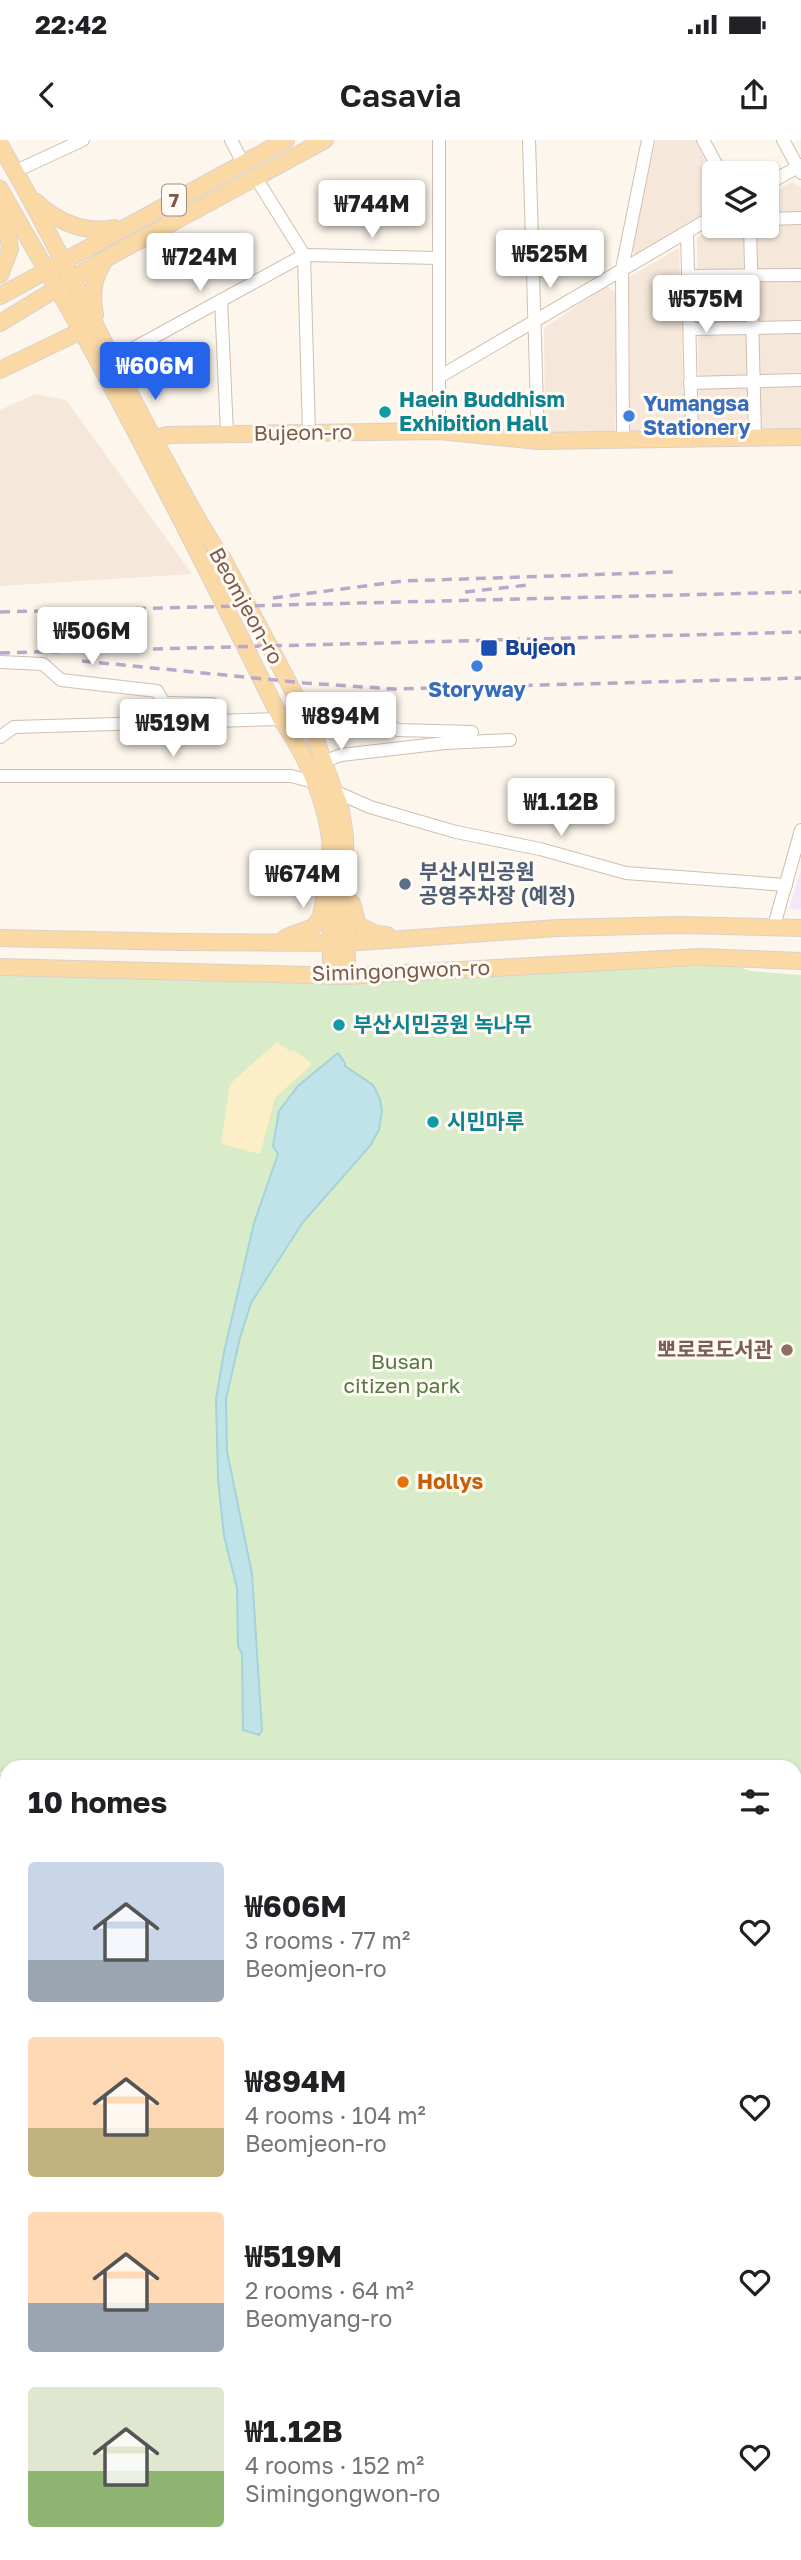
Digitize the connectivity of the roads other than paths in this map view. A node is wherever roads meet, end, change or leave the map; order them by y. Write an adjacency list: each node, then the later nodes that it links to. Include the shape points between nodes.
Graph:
1 (83, 140): 14 (street)
2 (231, 140): 12 (street)
3 (286, 140): 12 (main road, 7)
4 (325, 140): 15 (main road, 7)
5 (529, 140): 39 (street)
6 (648, 140): 30 (street)
7 (703, 140): 11 (street)
8 (783, 140): 13 (street)
9 (438, 143): 26 (street)
10 (0, 145): 14 (main road, Beomjeon-ro)
11 (714, 161)
12 (243, 163): 22 (main road, 7)
13 (800, 169): 16 (street)
14 (16, 171): 18 (main road, Beomjeon-ro)
15 (256, 177): 25 (street); 27 (main road, 7)
16 (779, 179)
17 (0, 189): 29 (main road, Beomjeon-ro); 31 (main road, via 9,249)
18 (28, 194): 22 (main road, via 55,217 82,228); 28 (main road, Beomjeon-ro)
19 (801, 218): 20 (street)
20 (779, 219)
21 (702, 223): 23 (street)
22 (127, 225): 28 (main road, 7)
23 (687, 232): 30 (street); 34 (street)
24 (750, 238): 32 (street)
25 (304, 256): 26 (street); 38 (street); 53 (street)
26 (439, 258): 48 (street)
27 (105, 259): 35 (main road, 7); 45 (main road, via 91,297)
28 (64, 260): 29 (main road, 7); 35 (main road, Beomjeon-ro)
29 (46, 270): 36 (main road, Beomjeon-ro); 37 (main road, 7)
30 (622, 270): 39 (street); 58 (street)
31 (0, 275)
32 (751, 275): 33 (street); 34 (street); 42 (street)
33 (801, 275)
34 (689, 276): 43 (street)
35 (72, 278): 36 (main road, 7); 45 (main road, Beomjeon-ro)
36 (56, 288): 40 (main road, 7); 44 (main road, Beomjeon-ro)
37 (0, 296)
38 (221, 300): 46 (street); 54 (street)
39 (534, 321): 48 (street); 60 (street)
40 (0, 323)
41 (801, 327): 42 (street)
42 (752, 328): 43 (street); 50 (street)
43 (690, 329): 51 (street)
44 (81, 331): 47 (main road); 59 (main road, Beomjeon-ro)
45 (99, 334): 46 (main road, Beomjeon-ro)
46 (112, 360): 59 (main road, Beomjeon-ro)
47 (0, 370)
48 (439, 377): 52 (street)
49 (801, 380): 50 (street)
50 (754, 381): 51 (street); 56 (street)
51 (690, 383): 57 (street)
52 (439, 431): 53 (main road, Bujeon-ro); 60 (main road, Bujeon-ro)
53 (309, 433): 54 (main road, Bujeon-ro)
54 (227, 434): 59 (main road, Bujeon-ro, via 167,435)
55 (801, 437): 56 (main road, Bujeon-ro)
56 (755, 438): 57 (main road, Bujeon-ro)
57 (692, 439): 58 (main road, Bujeon-ro)
58 (623, 440): 60 (main road, Bujeon-ro)
59 (148, 441): 63 (main road, Beomjeon-ro); 65 (main road, Beomjeon-ro, via 223,559)
60 (538, 441)
61 (0, 662): 62 (street, via 43,664 61,680 157,691)
62 (164, 704): 64 (street, via 212,704); 66 (street)
63 (281, 719): 64 (street); 72 (main road, Beomjeon-ro, via 295,738)
64 (221, 721): 66 (street)
65 (309, 721): 67 (street, via 377,720 398,730); 70 (main road, Beomjeon-ro)
66 (164, 723): 68 (street, via 13,727)
67 (472, 732)
68 (0, 737)
69 (510, 740): 70 (street, via 445,743 341,755)
70 (325, 761): 73 (main road, Beomjeon-ro)
71 (0, 776): 72 (street, via 291,776)
72 (314, 782): 73 (street); 75 (main road, Beomjeon-ro, via 330,838)
73 (334, 793): 76 (street, via 456,832 626,873); 77 (main road, Beomjeon-ro, via 345,837)
74 (801, 830): 76 (street)
75 (330, 881): 82 (main road, via 315,925); 83 (main road, Beomjeon-ro)
76 (786, 885): 78 (street)
77 (346, 888): 81 (main road, via 358,925); 83 (main road, Beomjeon-ro)
78 (775, 926): 79 (main road, Simingongwon-ro); 81 (main road, Simingongwon-ro, via 557,928)
79 (801, 928)
80 (0, 938): 82 (main road, Simingongwon-ro)
81 (403, 940): 83 (main road, Simingongwon-ro)
82 (277, 943): 83 (main road, Simingongwon-ro)
83 (338, 943): 86 (main road, Beomjeon-ro)
84 (801, 961): 86 (main road, Simingongwon-ro, via 701,957)
85 (0, 967): 86 (main road, Simingongwon-ro)
86 (339, 976)

